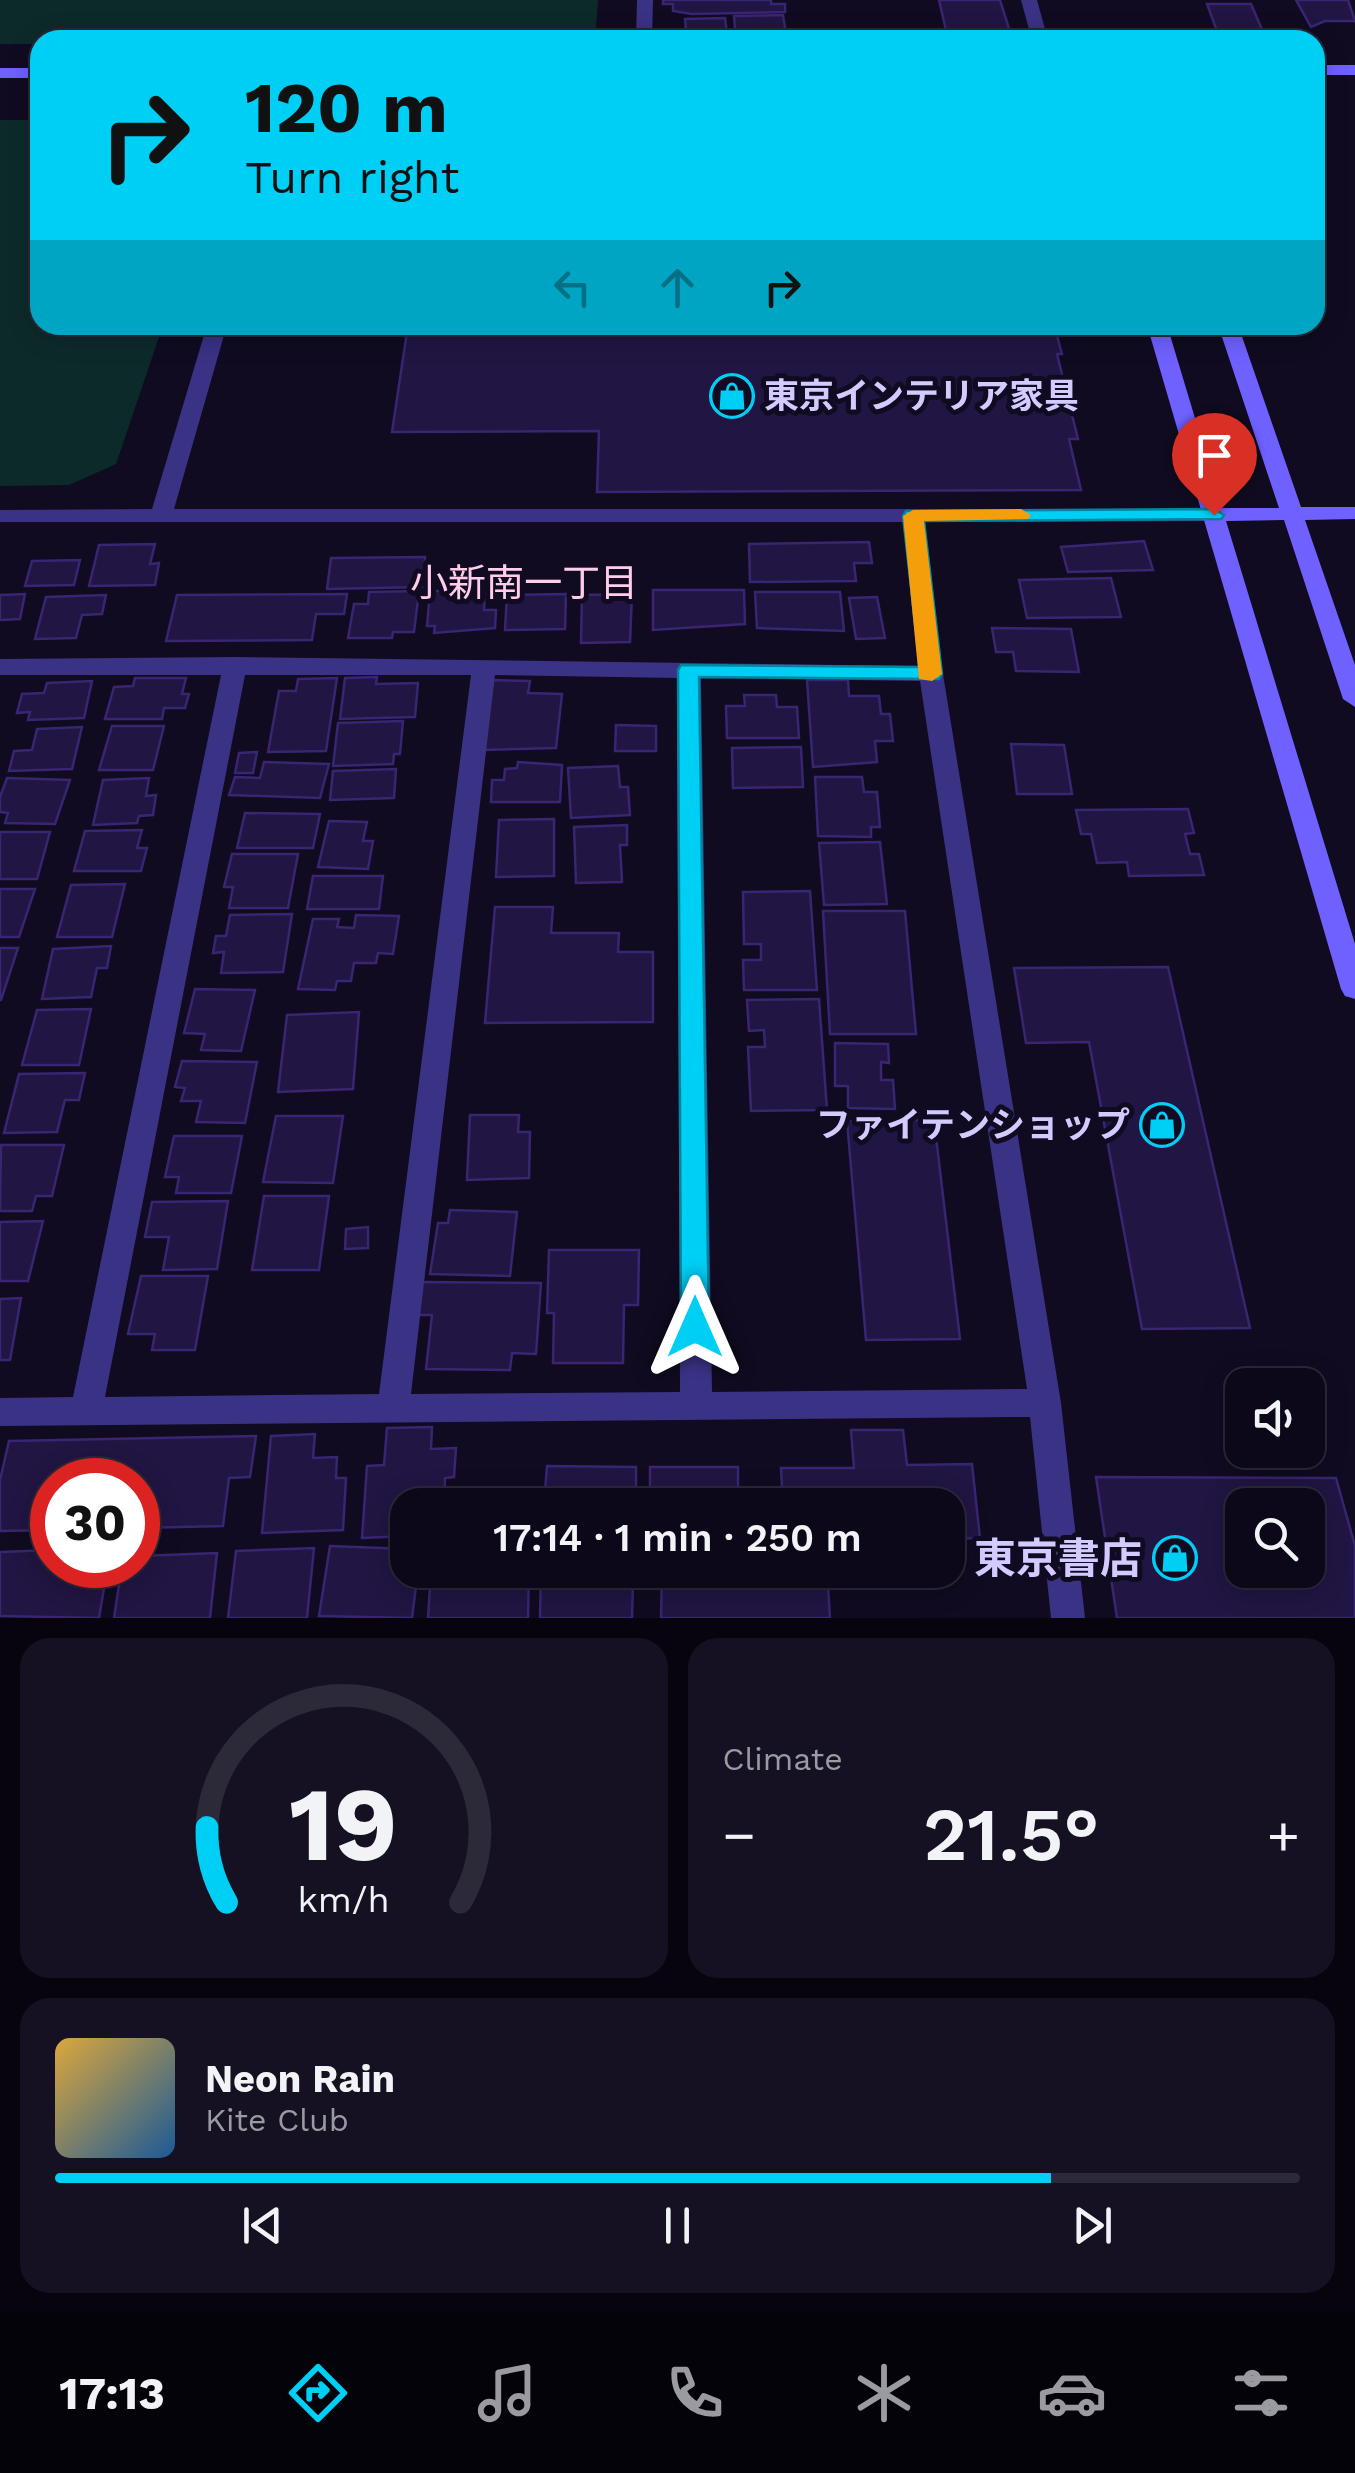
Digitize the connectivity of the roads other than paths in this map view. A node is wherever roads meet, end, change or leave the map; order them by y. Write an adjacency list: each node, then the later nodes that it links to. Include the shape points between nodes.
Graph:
1 (644, 0): 3 (street)
2 (1029, 0): 4 (street)
3 (644, 30)
4 (1037, 30)
5 (1325, 70): 6 (street)
6 (1355, 70)
7 (0, 73): 8 (street)
8 (30, 73)
9 (214, 335): 16 (street)
10 (1160, 335): 14 (street)
11 (1231, 335): 12 (street)
12 (1292, 513): 13 (street); 14 (street); 23 (street)
13 (1355, 513)
14 (1214, 515): 17 (street); 24 (street)
15 (0, 516): 16 (street)
16 (161, 516): 17 (street)
17 (913, 516): 22 (street)
18 (235, 665): 19 (street); 20 (street); 29 (street)
19 (484, 667): 21 (street); 27 (street)
20 (1, 669)
21 (689, 670): 22 (street); 26 (street)
22 (932, 674): 25 (street)
23 (1355, 700)
24 (1355, 989)
25 (1045, 1403): 26 (street); 30 (street)
26 (696, 1405): 27 (street)
27 (394, 1406): 29 (street)
28 (0, 1412): 29 (street)
29 (86, 1412)
30 (1068, 1618)

